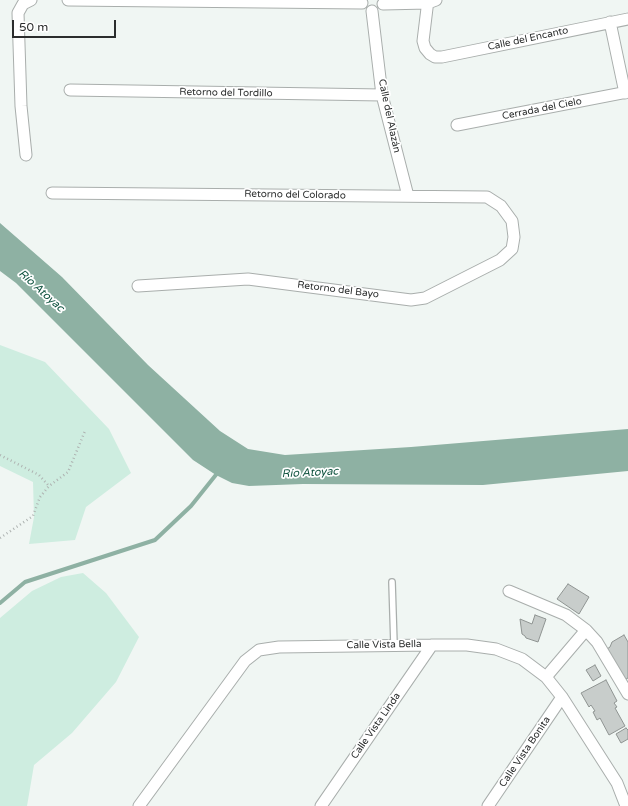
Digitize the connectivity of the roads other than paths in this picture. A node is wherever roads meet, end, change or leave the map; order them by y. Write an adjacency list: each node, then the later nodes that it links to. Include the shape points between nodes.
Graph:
1 (31, 0): 13 (street, via 23,4 18,13 21,106)
2 (68, 0): 3 (street)
3 (362, 1): 6 (street, via 366,9)
4 (430, 1): 5 (street); 8 (street, Calle del Encanto, via 423,41 425,48 435,57)
5 (383, 2): 6 (street, via 379,10)
6 (372, 11): 11 (street, Calle del Alazán)
7 (628, 19): 8 (street, Calle del Encanto)
8 (610, 22): 10 (street)
9 (70, 90): 11 (street, Retorno del Tordillo)
10 (627, 92): 12 (street, Cerrada del Cielo)
11 (382, 95): 15 (street, Calle del Alazán)
12 (457, 125)
13 (26, 154)
14 (52, 193): 15 (street, Retorno del Colorado)
15 (408, 196): 16 (street, Retorno del Colorado, via 487,197 501,206 512,221)
16 (514, 237): 17 (street, Retorno del Bayo, via 512,249 500,260 425,298 411,300 248,279)
17 (138, 286)
18 (392, 582): 21 (lane)
19 (509, 591): 20 (street, via 566,615)
20 (586, 630): 23 (street); 24 (street, via 597,642)
21 (394, 645): 22 (street, Calle Vista Bella); 26 (street, Calle Vista Bella, via 279,647 259,650 244,661)
22 (432, 645): 23 (street, Calle Vista Bella, via 467,645 496,649 522,659); 27 (street, Calle Vista Linda)
23 (546, 677): 25 (street, Calle Vista Bella)
24 (628, 694)
25 (562, 697): 28 (street, Calle Vista Bonita); 29 (street, Calle Vista Bella, via 617,783)
26 (139, 806)
27 (320, 806)
28 (488, 806)
29 (626, 806)

